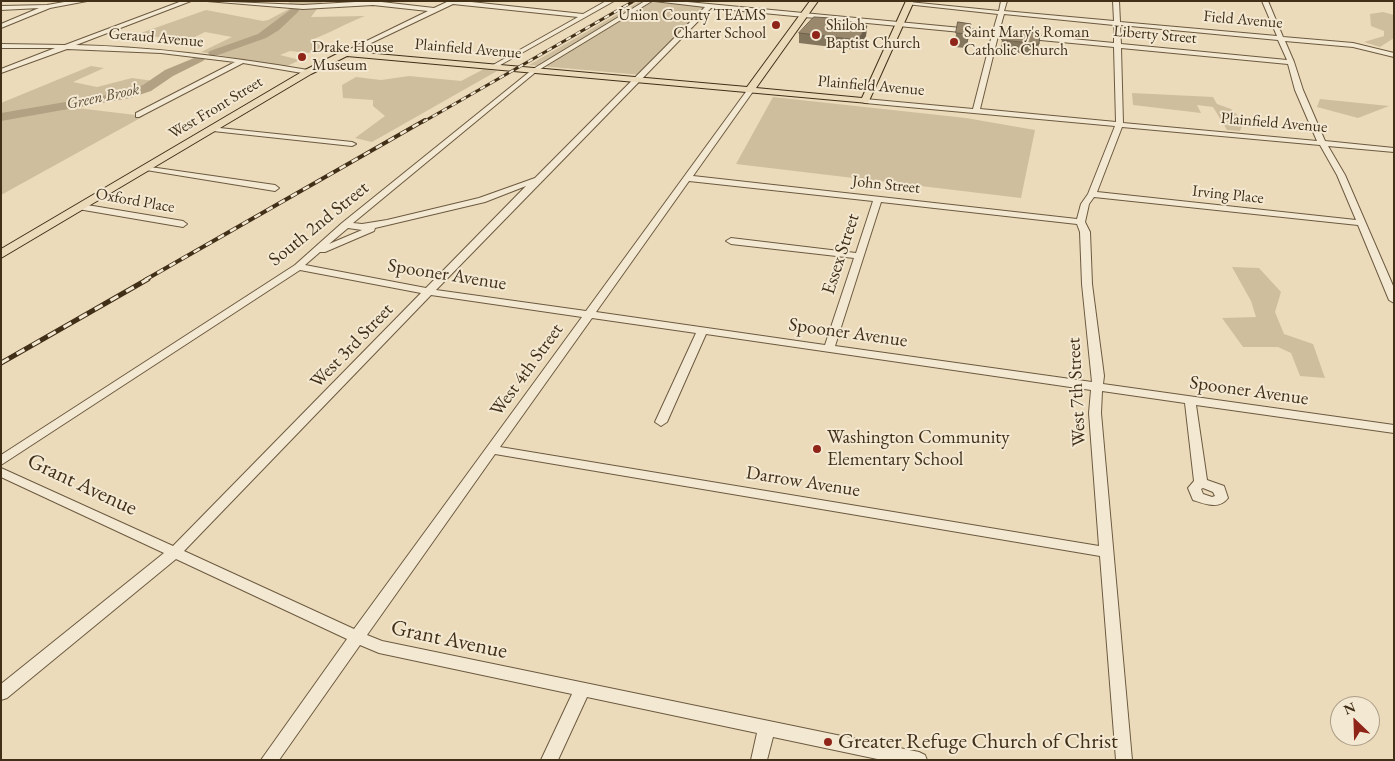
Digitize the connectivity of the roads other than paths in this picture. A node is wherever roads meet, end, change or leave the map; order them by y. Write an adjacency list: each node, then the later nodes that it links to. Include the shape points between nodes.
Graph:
1 (84, 1): 13 (street)
2 (188, 1): 26 (street)
3 (210, 1): 16 (street, via 303,8 373,3)
4 (454, 1): 16 (street, West Front Street); 19 (street)
5 (611, 1): 19 (street)
6 (649, 1): 33 (street, South 2nd Street)
7 (657, 1): 14 (street, Liberty Street)
8 (814, 1): 18 (main road, West 4th Street)
9 (1004, 1): 17 (street)
10 (1116, 1): 20 (street, West 7th Street)
11 (1265, 1): 24 (street)
12 (910, 2): 17 (street, Field Avenue); 21 (main road)
13 (49, 6): 15 (street); 22 (street)
14 (710, 6): 18 (street, Liberty Street); 36 (street, West 3rd Street)
15 (1, 8)
16 (434, 10): 28 (street, West Front Street)
17 (1003, 12): 20 (street, Field Avenue); 23 (street)
18 (803, 15): 21 (street, Liberty Street); 37 (main road, West 4th Street)
19 (583, 16): 32 (street)
20 (1116, 23): 24 (street, Field Avenue); 27 (street, West 7th Street)
21 (901, 24): 23 (street, Liberty Street); 38 (main road)
22 (1, 26)
23 (997, 34): 27 (street, Liberty Street); 39 (street)
24 (1281, 37): 29 (street, Field Avenue, via 1352,45); 31 (street)
25 (1, 46): 26 (street, Geraud Avenue)
26 (65, 46): 30 (street, Geraud Avenue); 34 (street)
27 (1118, 46): 31 (street, Liberty Street); 41 (street, West 7th Street)
28 (346, 53): 32 (main road, Plainfield Avenue); 35 (main road, West Front Street)
29 (1394, 55)
30 (242, 61): 35 (street, Geraud Avenue); 40 (street)
31 (1292, 62): 43 (street, via 1299,90)
32 (495, 66): 33 (main road, Plainfield Avenue)
33 (535, 70): 36 (main road, Plainfield Avenue); 59 (street, South 2nd Street)
34 (1, 71)
35 (308, 72): 42 (main road, West Front Street)
36 (637, 80): 37 (main road, Plainfield Avenue); 47 (street, West 3rd Street)
37 (750, 90): 38 (main road, Plainfield Avenue); 48 (street, West 4th Street)
38 (865, 100): 39 (street, Plainfield Avenue)
39 (976, 112): 41 (street, Plainfield Avenue)
40 (140, 114)
41 (1120, 124): 43 (street, Plainfield Avenue); 50 (street, West 7th Street)
42 (214, 128): 44 (street); 46 (main road, West Front Street)
43 (1322, 143): 45 (street, Plainfield Avenue); 57 (street)
44 (352, 144)
45 (1394, 150)
46 (146, 168): 49 (street); 54 (main road, West Front Street)
47 (539, 178): 52 (street); 53 (street, West 3rd Street)
48 (688, 178): 51 (street, John Street); 67 (street, West 4th Street)
49 (275, 188)
50 (1092, 194): 55 (street, West 7th Street, via 1085,204); 57 (street, Irving Place)
51 (878, 199): 55 (street, John Street); 63 (street, Essex Street)
52 (482, 200): 53 (street); 56 (street)
53 (517, 201): 65 (street, West 3rd Street)
54 (81, 207): 58 (street, Oxford Place); 61 (main road, West Front Street)
55 (1081, 222): 70 (street, West 7th Street, via 1085,232)
56 (388, 223): 59 (street, via 362,227); 62 (street)
57 (1361, 223): 66 (street)
58 (184, 224)
59 (345, 225): 62 (street, South 2nd Street)
60 (731, 241): 63 (street)
61 (1, 254)
62 (311, 255): 64 (street, South 2nd Street)
63 (858, 256): 69 (street, Essex Street)
64 (298, 267): 65 (street, Spooner Avenue); 75 (street, South 2nd Street)
65 (430, 292): 67 (street, Spooner Avenue); 78 (street, West 3rd Street)
66 (1394, 300)
67 (591, 314): 68 (street, Spooner Avenue); 74 (street, West 4th Street)
68 (703, 330): 69 (street, Spooner Avenue); 72 (street)
69 (829, 348): 70 (street, Spooner Avenue)
70 (1097, 386): 71 (street, Spooner Avenue); 79 (street, West 7th Street, via 1095,413)
71 (1190, 400): 73 (street, Spooner Avenue); 77 (street)
72 (661, 422)
73 (1394, 429)
74 (493, 450): 79 (street, Darrow Avenue); 80 (street, West 4th Street)
75 (1, 461)
76 (1, 472): 78 (street, Grant Avenue)
77 (1201, 483)
78 (175, 552): 80 (street, Grant Avenue); 82 (street, West 3rd Street)
79 (1106, 552): 88 (street, West 7th Street)
80 (358, 638): 81 (street, Grant Avenue, via 379,648); 84 (street, West 4th Street)
81 (582, 690): 83 (street, Grant Avenue); 85 (street)
82 (1, 693)
83 (767, 728): 86 (street); 87 (street, Grant Avenue)
84 (269, 760)
85 (549, 760)
86 (759, 760)
87 (918, 760)
88 (1124, 760)

